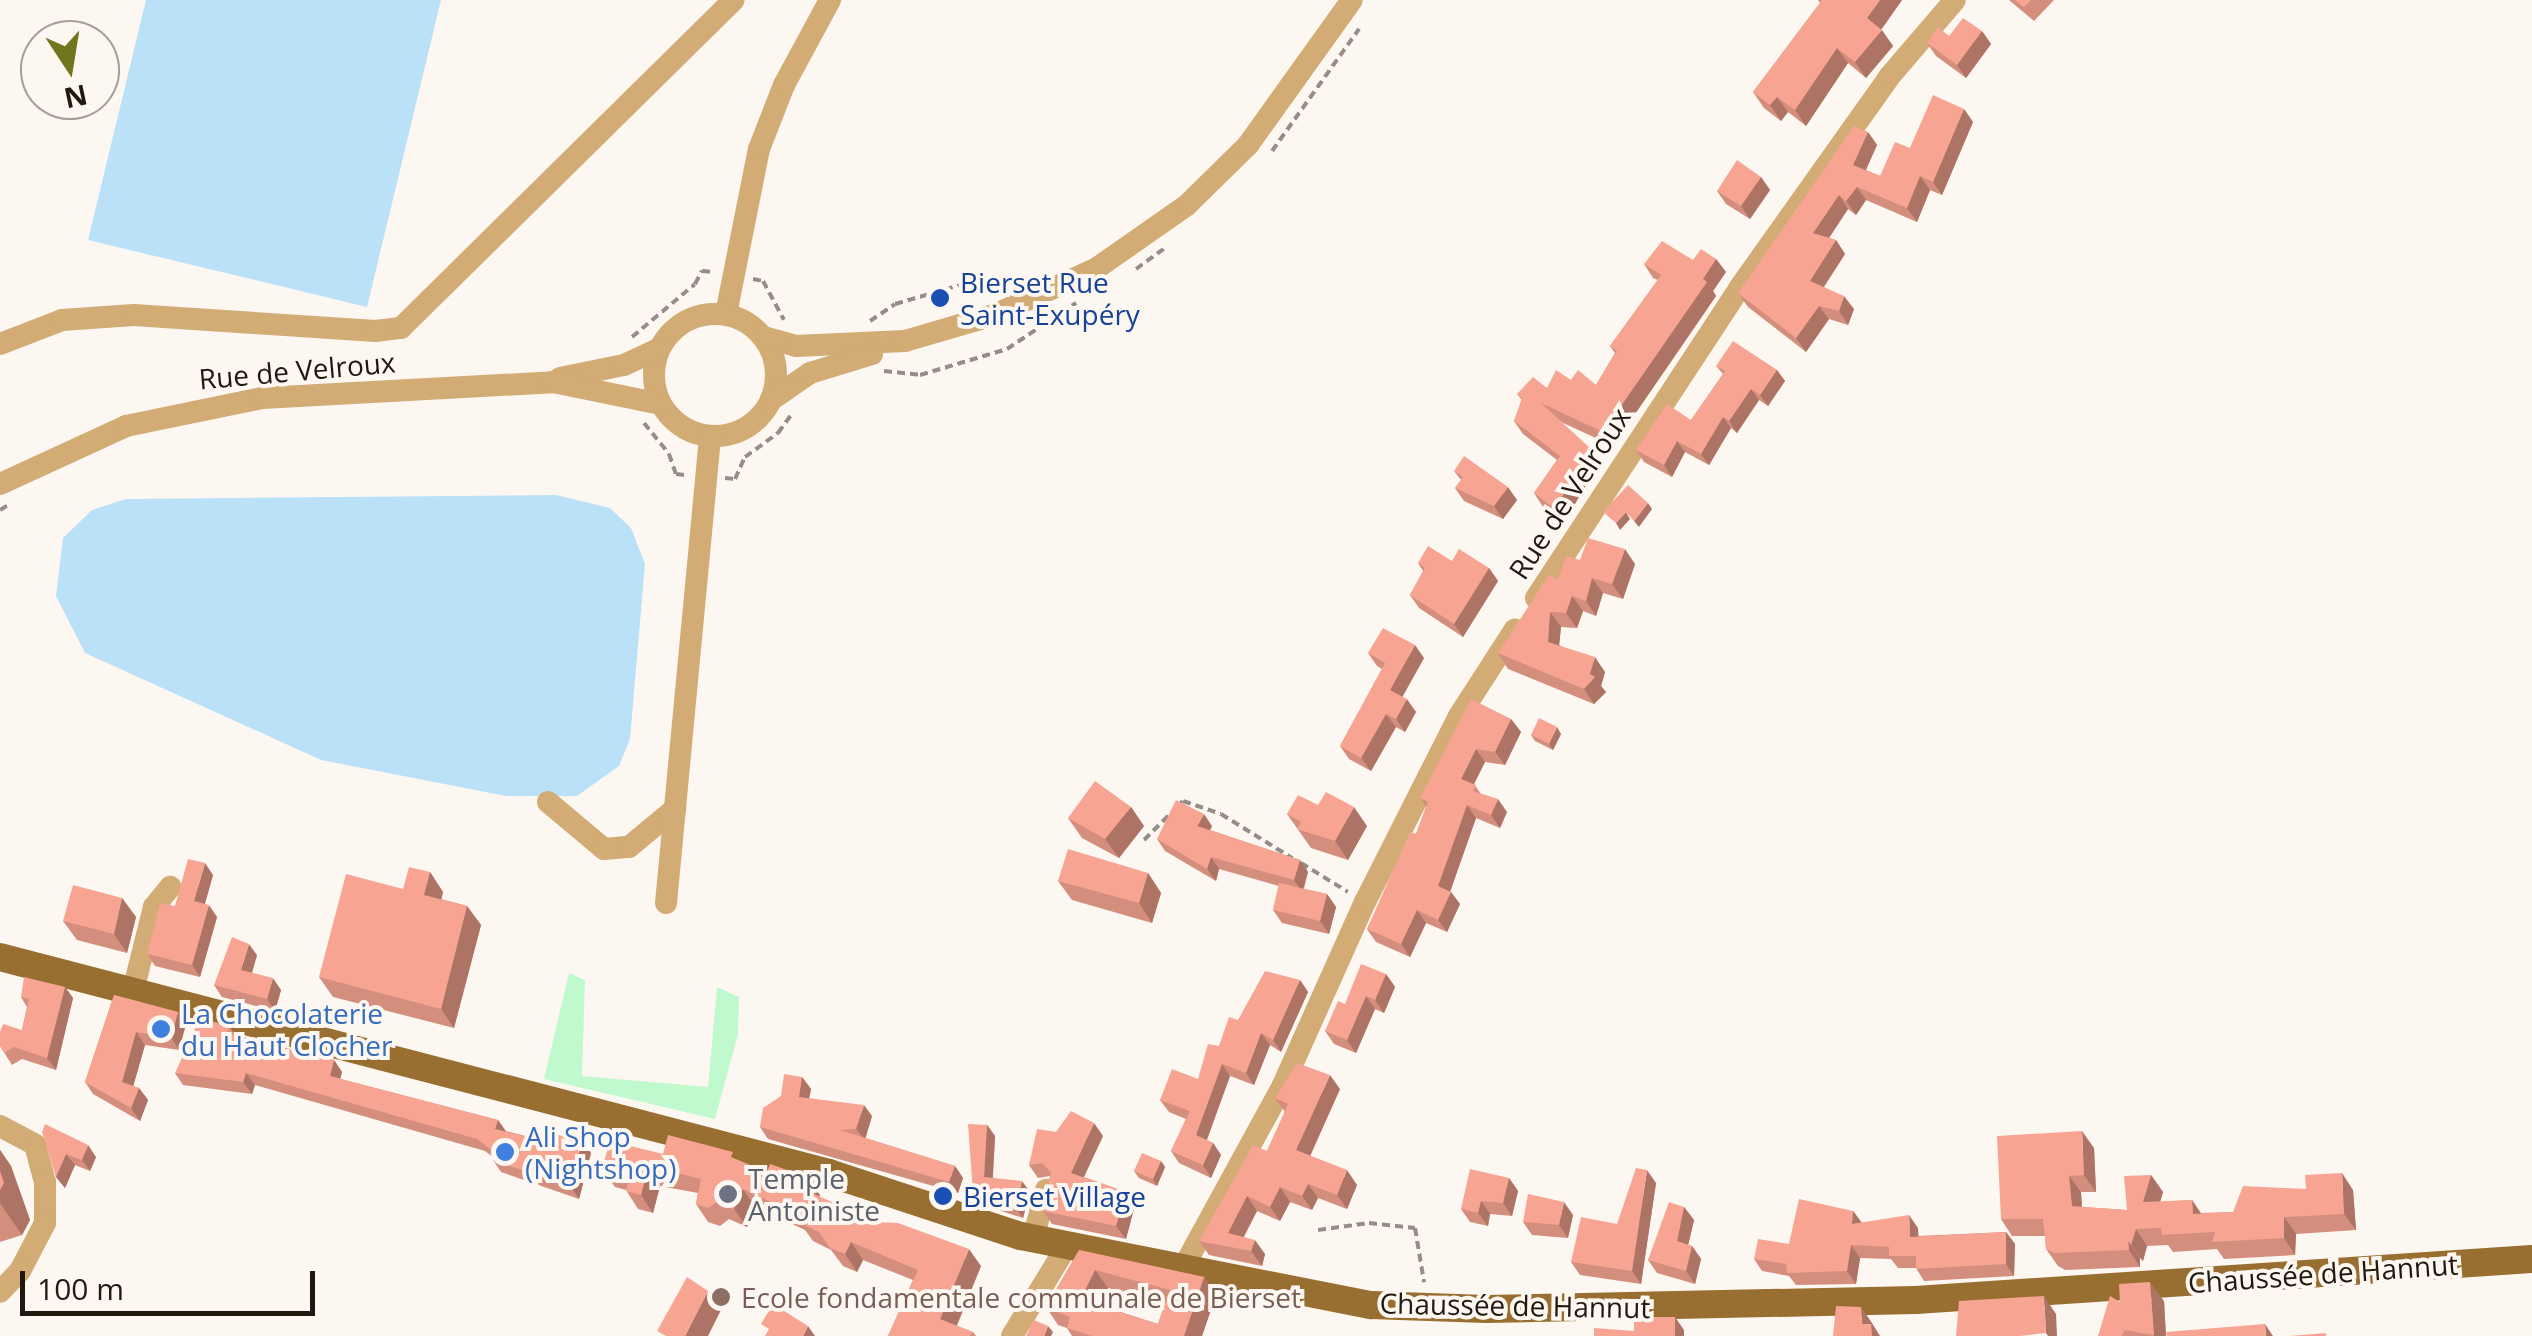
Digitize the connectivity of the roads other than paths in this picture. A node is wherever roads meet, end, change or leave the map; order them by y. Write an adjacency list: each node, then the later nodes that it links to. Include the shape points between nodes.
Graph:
1 (734, 0): 7 (street, via 401,328 375,332 134,315 62,320)
2 (830, 0): 5 (street, via 759,149)
3 (1352, 0): 8 (street, via 1248,145 1152,232 1027,302)
4 (1955, 0): 26 (street, Rue de Velroux, via 1889,77 1740,287 1459,716 1283,1086)
5 (726, 314): 6 (street); 9 (street, via 687,320)
6 (763, 337): 8 (street, via 796,346); 11 (street, via 776,367)
7 (0, 344)
8 (887, 345): 11 (street, via 810,373)
9 (659, 348): 10 (street, Rue de Velroux); 12 (street, via 654,386)
10 (554, 382): 12 (street, Rue de Velroux); 14 (street, Rue de Velroux, via 297,395 192,408 96,437)
11 (771, 400): 13 (street, via 740,431)
12 (661, 404): 13 (street, via 682,426)
13 (710, 436): 16 (street)
14 (0, 484)
15 (548, 802): 16 (street, via 604,850 628,846)
16 (675, 809): 18 (street)
17 (170, 887): 20 (street, via 154,908)
18 (666, 903)
19 (0, 957): 20 (main road, Chaussée de Hannut)
20 (133, 991): 23 (main road, Chaussée de Hannut, via 829,1173)
21 (0, 1126): 27 (street, via 35,1144 45,1182 45,1223)
22 (1046, 1190): 23 (street)
23 (1033, 1239): 24 (main road, Chaussée de Hannut)
24 (1067, 1246): 26 (main road, Chaussée de Hannut); 28 (street)
25 (2532, 1258): 26 (main road, Chaussée de Hannut, via 1916,1300 1428,1307 1372,1305)
26 (1183, 1268)
27 (1, 1292)
28 (1012, 1336)

